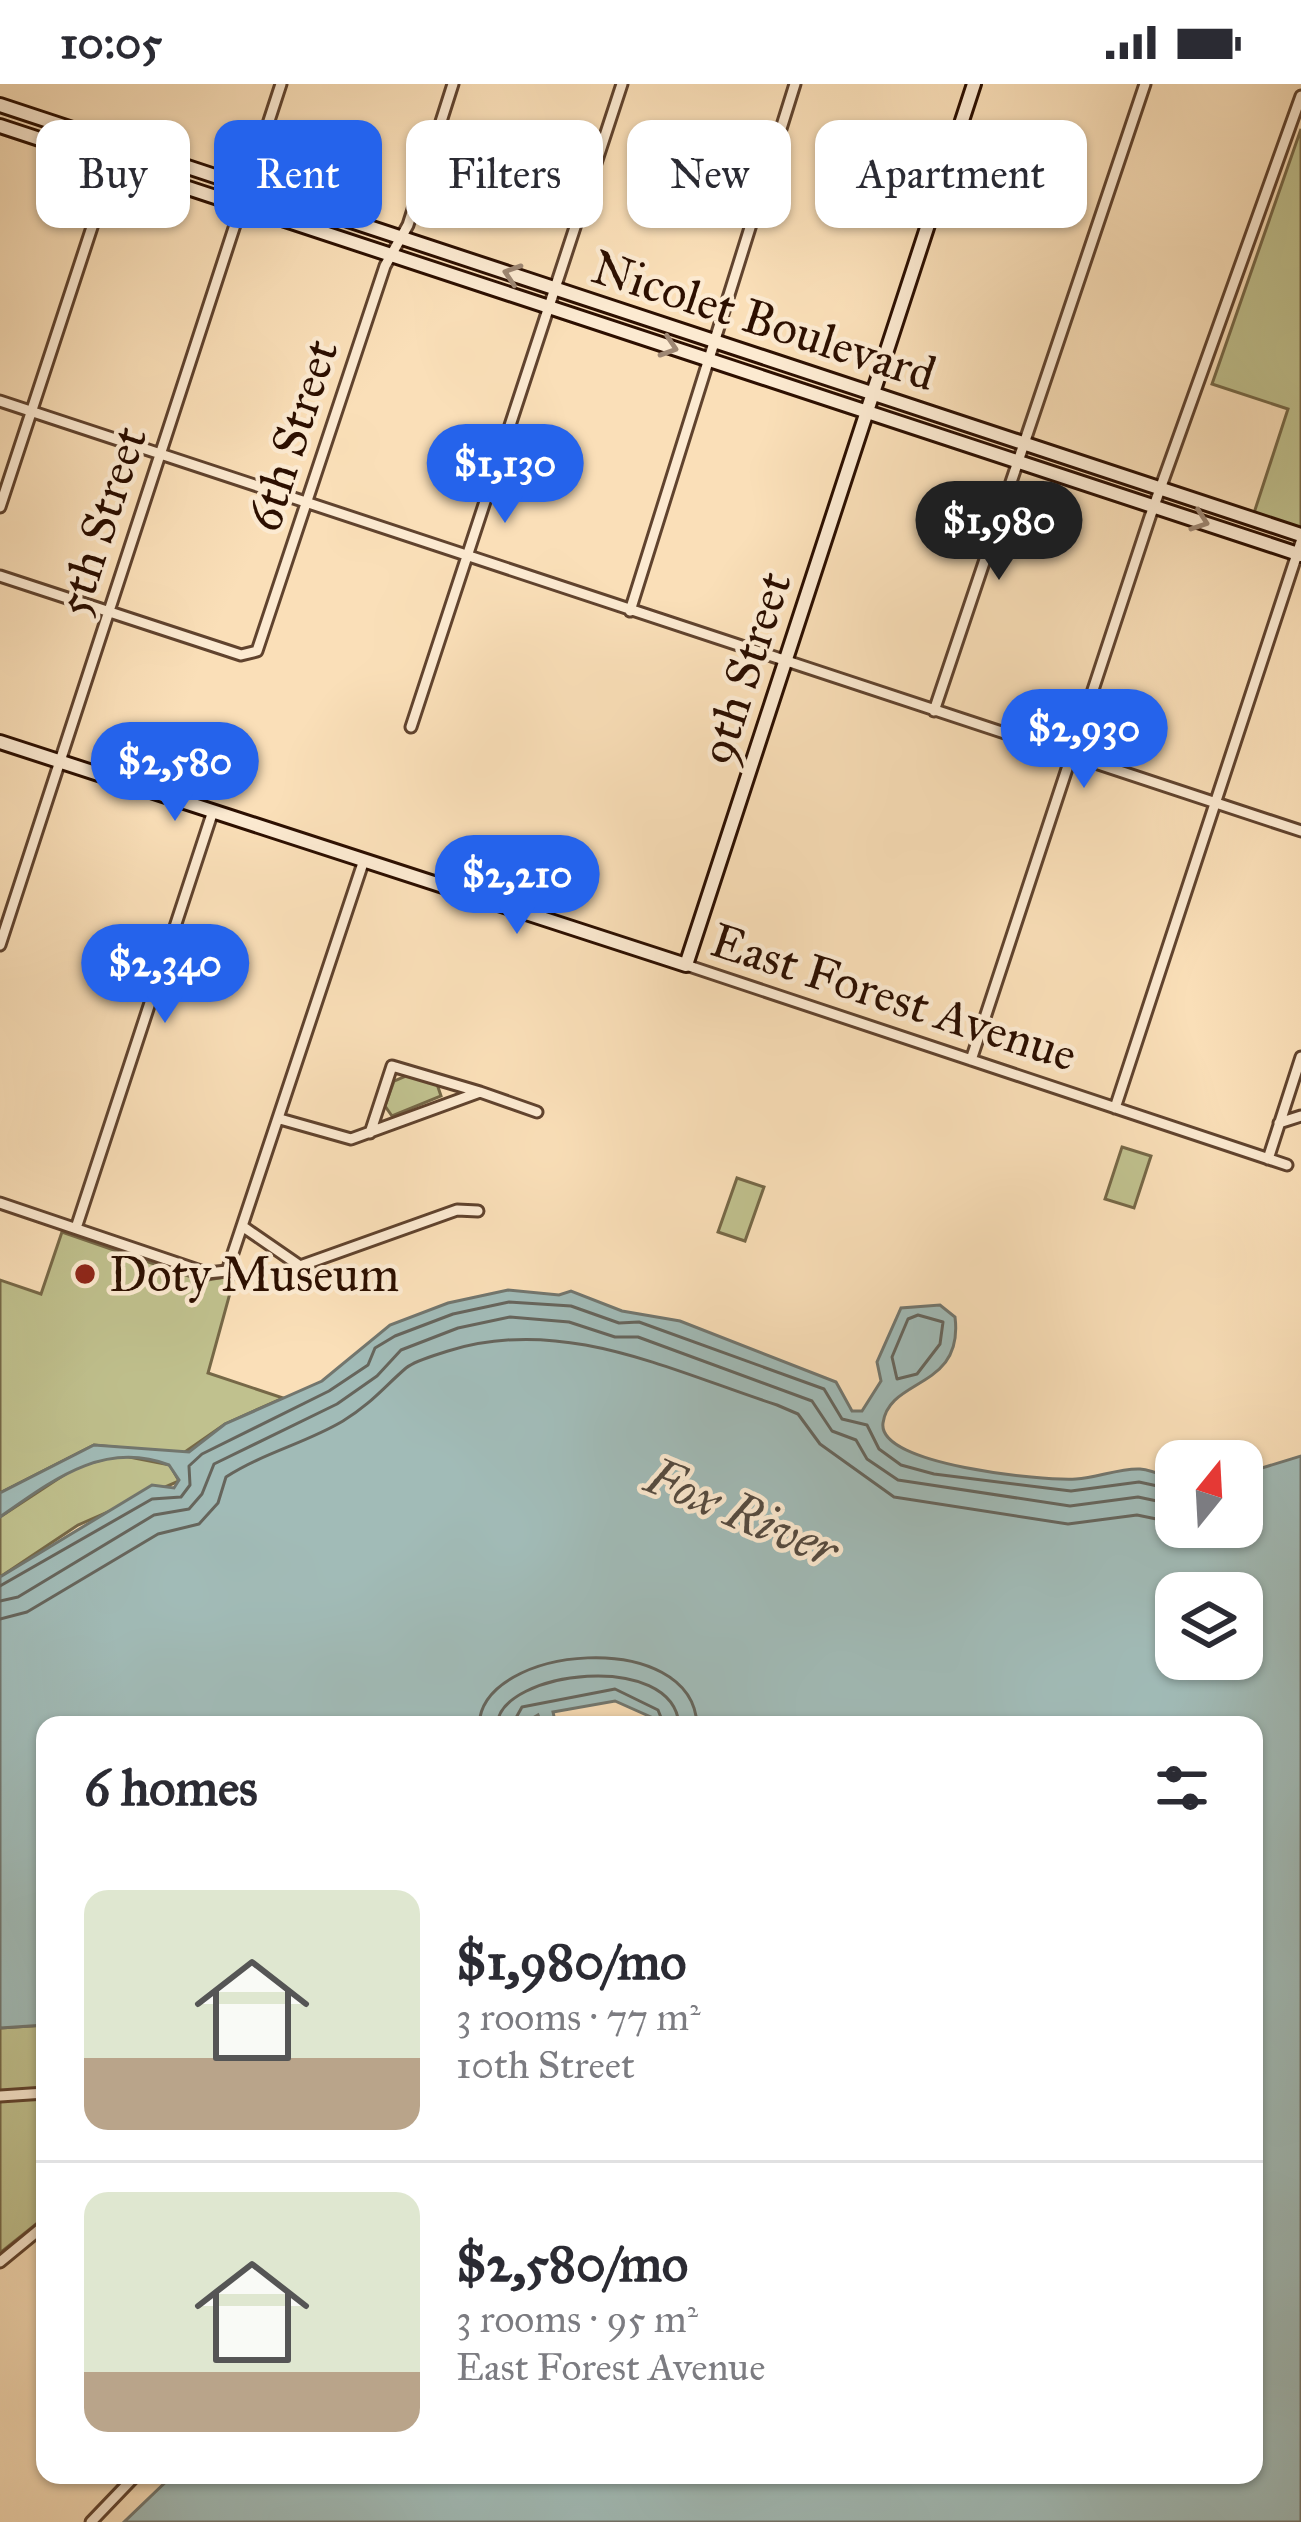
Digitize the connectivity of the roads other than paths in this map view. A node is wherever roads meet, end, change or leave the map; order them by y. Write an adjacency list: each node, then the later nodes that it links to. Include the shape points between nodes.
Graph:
1 (281, 84): 10 (street, 5th Street)
2 (453, 84): 17 (street, 6th Street)
3 (622, 84): 19 (street)
4 (795, 84): 21 (street)
5 (974, 84): 23 (street, 9th Street)
6 (1145, 84): 27 (street)
7 (1301, 96): 30 (street)
8 (0, 105): 9 (street, Nicolet Boulevard)
9 (45, 120)
10 (270, 120)
11 (0, 126): 12 (street, Nicolet Boulevard)
12 (36, 138)
13 (92, 228): 25 (street)
14 (235, 228): 28 (street, 5th Street)
15 (306, 228): 18 (street, Nicolet Boulevard)
16 (369, 228): 17 (street, Nicolet Boulevard)
17 (399, 238): 18 (street, 6th Street); 19 (street, Nicolet Boulevard, one-way to 17)
18 (390, 254): 20 (street, Nicolet Boulevard); 31 (street, 6th Street)
19 (556, 289): 20 (street); 21 (street, Nicolet Boulevard)
20 (551, 309): 22 (street, Nicolet Boulevard, one-way to 22); 35 (street)
21 (714, 341): 22 (street); 23 (street, Nicolet Boulevard)
22 (711, 361): 26 (street, Nicolet Boulevard); 38 (street)
23 (873, 393): 26 (street, 9th Street); 27 (street, Nicolet Boulevard)
24 (0, 401): 25 (street)
25 (31, 411): 28 (street); 33 (street)
26 (866, 412): 29 (street, Nicolet Boulevard); 39 (street, 9th Street)
27 (1022, 443): 29 (street); 30 (street, Nicolet Boulevard)
28 (161, 454): 31 (street); 37 (street, 5th Street)
29 (1016, 462): 32 (street, Nicolet Boulevard); 40 (street)
30 (1163, 488): 32 (street); 34 (street, Nicolet Boulevard)
31 (308, 503): 35 (street); 37 (street, 6th Street, via 254,654)
32 (1155, 506): 34 (street, Nicolet Boulevard, one-way to 34); 43 (street)
33 (0, 507)
34 (1300, 547): 45 (street)
35 (471, 558): 38 (street); 41 (street)
36 (0, 576): 37 (street)
37 (110, 611): 44 (street, 5th Street)
38 (630, 611): 39 (street)
39 (785, 662): 40 (street); 50 (street, 9th Street)
40 (934, 711): 43 (street)
41 (411, 727)
42 (0, 742): 44 (street, East Forest Avenue)
43 (1072, 755): 45 (street); 52 (street)
44 (61, 761): 46 (street, East Forest Avenue); 49 (street, 5th Street)
45 (1215, 802): 47 (street); 54 (street)
46 (213, 812): 48 (street, East Forest Avenue); 64 (street)
47 (1301, 831)
48 (364, 860): 50 (street, East Forest Avenue); 57 (street)
49 (0, 945)
50 (686, 965): 52 (street, East Forest Avenue)
51 (1301, 1057): 58 (street)
52 (971, 1060): 54 (street, East Forest Avenue)
53 (480, 1092): 55 (street); 59 (street); 59 (street, via 392,1066)
54 (1115, 1108): 60 (street, East Forest Avenue)
55 (537, 1112)
56 (1301, 1116): 58 (street)
57 (280, 1119): 59 (street, via 335,1138); 65 (street)
58 (1280, 1123): 60 (street)
59 (370, 1132)
60 (1268, 1159): 61 (street, East Forest Avenue)
61 (1287, 1165)
62 (0, 1203): 64 (street)
63 (478, 1211): 65 (street, via 457,1210 300,1266)
64 (76, 1228): 65 (street, via 223,1274)
65 (245, 1228)
66 (36, 2094): 67 (street)
67 (0, 2096)
68 (36, 2232): 69 (street)
69 (0, 2262)
70 (127, 2484): 71 (street)
71 (91, 2522)

